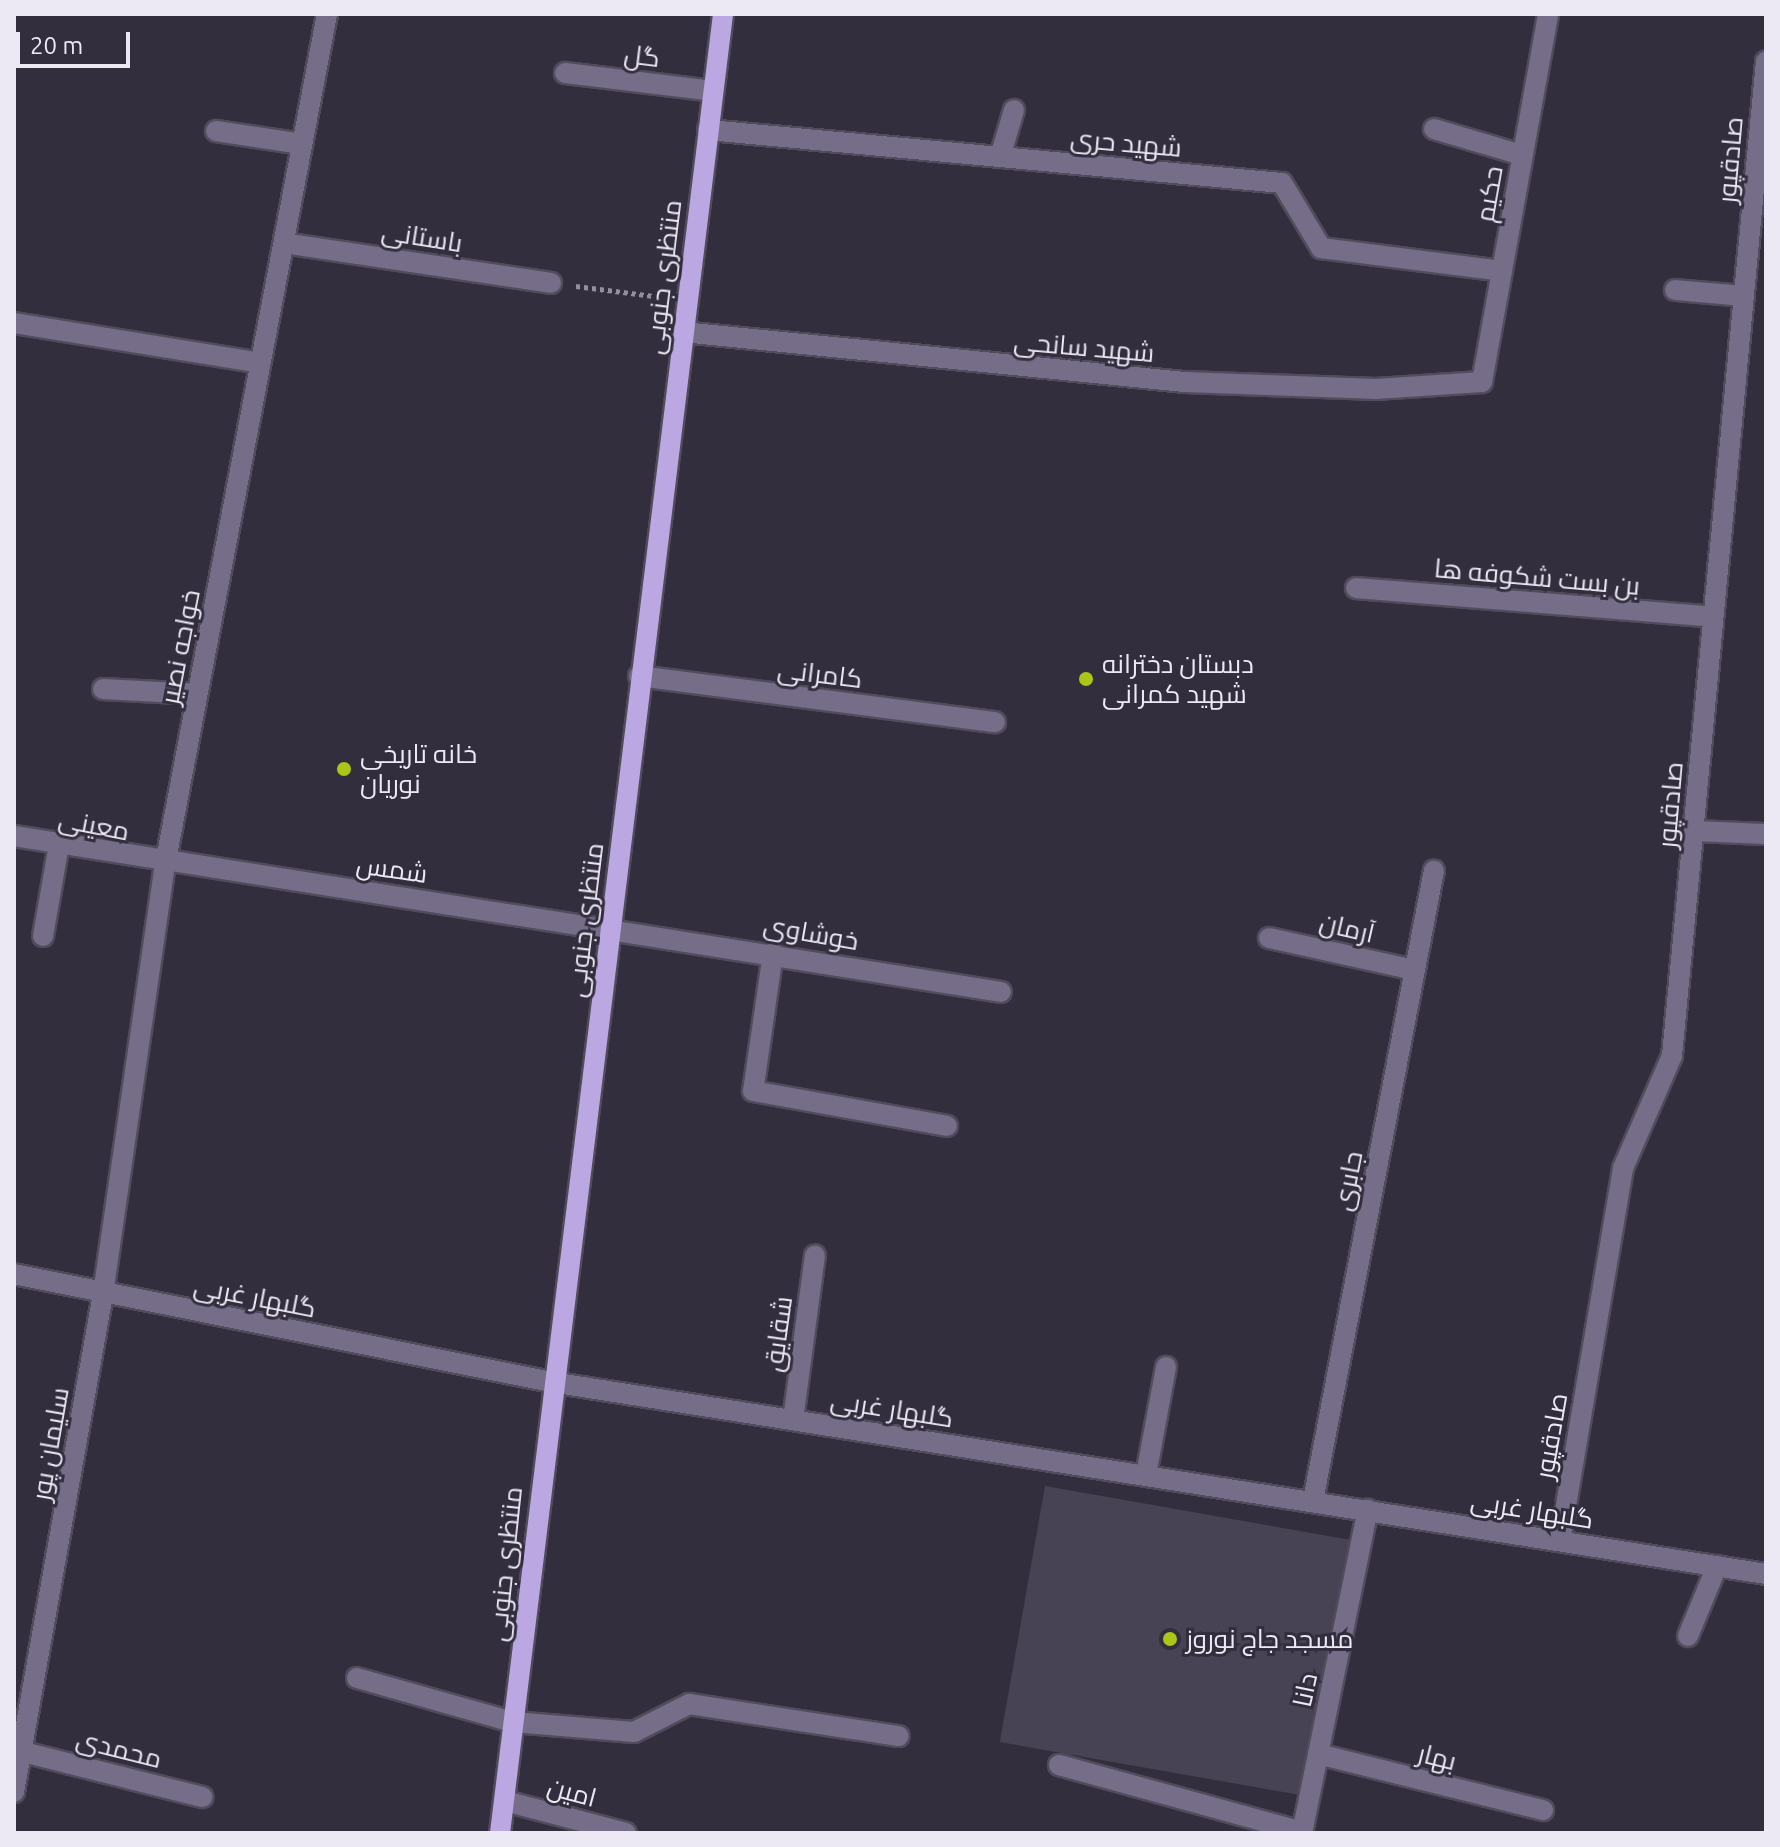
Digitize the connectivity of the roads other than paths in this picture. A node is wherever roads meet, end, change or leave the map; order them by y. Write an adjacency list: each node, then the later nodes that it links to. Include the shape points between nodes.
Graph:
1 (327, 14): 11 (street, خواجه نصیر)
2 (723, 14): 6 (main road, منتظری جنوبی)
3 (1548, 14): 12 (street, حکیم)
4 (1766, 61): 14 (street, صادقپور)
5 (565, 73): 6 (street, گل)
6 (713, 91): 9 (main road, منتظری جنوبی)
7 (1014, 110): 13 (street)
8 (1434, 129): 12 (street)
9 (708, 130): 13 (street, شهید حری); 21 (main road, منتظری جنوبی)
10 (216, 131): 11 (street)
11 (302, 144): 15 (street, خواجه نصیر)
12 (1522, 155): 16 (street, حکیم)
13 (1000, 157): 16 (street, شهید حری, via 1282,183 1321,248)
14 (1758, 236): 19 (street, صادقپور)
15 (284, 243): 17 (street, باستانی); 22 (street, خواجه نصیر)
16 (1502, 271): 23 (street, حکیم)
17 (551, 283)
18 (1675, 290): 19 (street)
19 (1743, 296): 25 (street, صادقپور)
20 (14, 323): 22 (street)
21 (682, 332): 23 (street, شهید سانحی, via 1185,382 1376,389); 26 (main road, منتظری جنوبی)
22 (260, 363): 28 (street, خواجه نصیر)
23 (1482, 382)
24 (1356, 588): 25 (street, بن بست شکوفه ها)
25 (1713, 617): 30 (street, صادقپور)
26 (639, 676): 29 (street, کامرانی); 36 (main road, منتظری جنوبی)
27 (103, 689): 28 (street)
28 (197, 694): 34 (street, خواجه نصیر)
29 (995, 722)
30 (1693, 831): 31 (street); 52 (street, صادقپور, via 1672,1056 1623,1168)
31 (1766, 834)
32 (14, 836): 33 (street, معینی)
33 (59, 844): 34 (street, معینی); 37 (street)
34 (165, 865): 36 (street, شمس); 45 (street, خواجه نصیر)
35 (1434, 870): 40 (street, جابری)
36 (612, 925): 39 (street, خوشاوی); 47 (main road, منتظری جنوبی)
37 (43, 936)
38 (1269, 938): 40 (street, آرمان)
39 (773, 953): 41 (street, خوشاوی); 42 (street, via 753,1091)
40 (1414, 970): 50 (street, جابری)
41 (1001, 992)
42 (947, 1126)
43 (815, 1255): 48 (street, شقایق)
44 (14, 1274): 45 (street, گلبهار غربی)
45 (103, 1294): 47 (street, گلبهار غربی); 57 (street, سلیمان پور)
46 (1166, 1367): 49 (street)
47 (551, 1382): 48 (street, گلبهار غربی); 58 (main road, منتظری جنوبی)
48 (793, 1420): 49 (street, گلبهار غربی)
49 (1146, 1475): 50 (street, گلبهار غربی)
50 (1313, 1501): 51 (street, گلبهار غربی)
51 (1368, 1510): 52 (street, گلبهار غربی); 61 (street, دانا)
52 (1560, 1541): 53 (street, گلبهار غربی)
53 (1717, 1566): 54 (street, گلبهار غربی); 55 (street)
54 (1766, 1574)
55 (1688, 1636)
56 (357, 1678): 58 (street)
57 (23, 1691): 60 (street, سلیمان پور)
58 (513, 1722): 59 (street, via 634,1732 689,1704); 65 (main road, منتظری جنوبی)
59 (899, 1736)
60 (23, 1752): 63 (street, سلیمان پور); 64 (street, محمدی)
61 (1318, 1754): 66 (street, بهار); 67 (street, دانا)
62 (1059, 1765): 67 (street)
63 (14, 1792)
64 (202, 1797)
65 (505, 1801): 68 (main road, منتظری جنوبی); 69 (street, امین)
66 (1543, 1810)
67 (1302, 1832)
68 (500, 1833)
69 (626, 1833)

